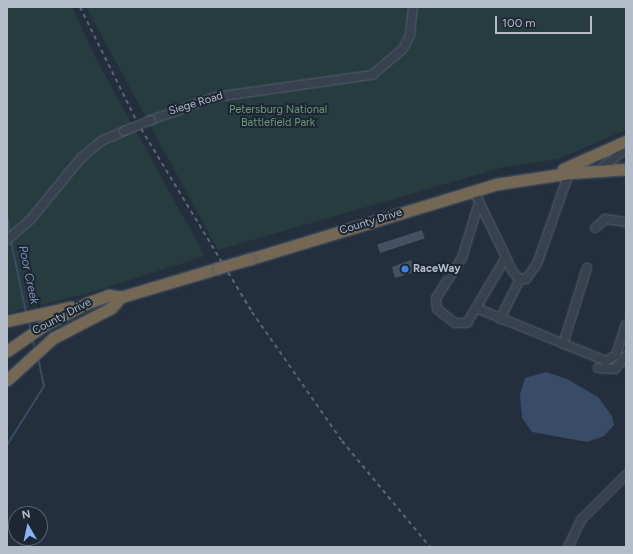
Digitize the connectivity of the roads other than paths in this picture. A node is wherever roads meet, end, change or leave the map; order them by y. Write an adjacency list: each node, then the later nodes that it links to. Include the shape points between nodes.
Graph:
1 (413, 7): 12 (street, Siege Road, bridge, via 410,35 403,49 372,75 215,97 101,141 81,158 31,219)
2 (626, 141): 7 (highway)
3 (626, 149): 5 (street)
4 (626, 169): 5 (highway, County Drive)
5 (600, 170): 6 (highway, County Drive)
6 (569, 172): 7 (highway, County Drive); 15 (street, via 537,264 530,276)
7 (549, 175): 8 (highway, County Drive)
8 (474, 191): 9 (street); 16 (highway, County Drive, bridge)
9 (478, 206): 13 (street); 18 (street, via 462,258 435,302 442,314 462,324 467,323)
10 (626, 222): 11 (street, via 604,219)
11 (595, 228)
12 (7, 240)
13 (506, 259): 15 (street); 18 (street)
14 (587, 268): 22 (street)
15 (520, 278): 19 (street)
16 (121, 297): 17 (highway, County Drive, via 109,295); 26 (highway, County Drive, via 111,308 53,338)
17 (81, 306): 20 (highway); 23 (highway, County Drive, via 46,324)
18 (476, 308): 19 (street)
19 (500, 319): 22 (street)
20 (7, 321)
21 (626, 325): 22 (street, via 616,355 610,360)
22 (563, 344)
23 (7, 351)
24 (626, 356): 25 (street, via 615,369)
25 (598, 368)
26 (7, 380)
27 (626, 476): 28 (street, via 581,520)
28 (568, 547)

